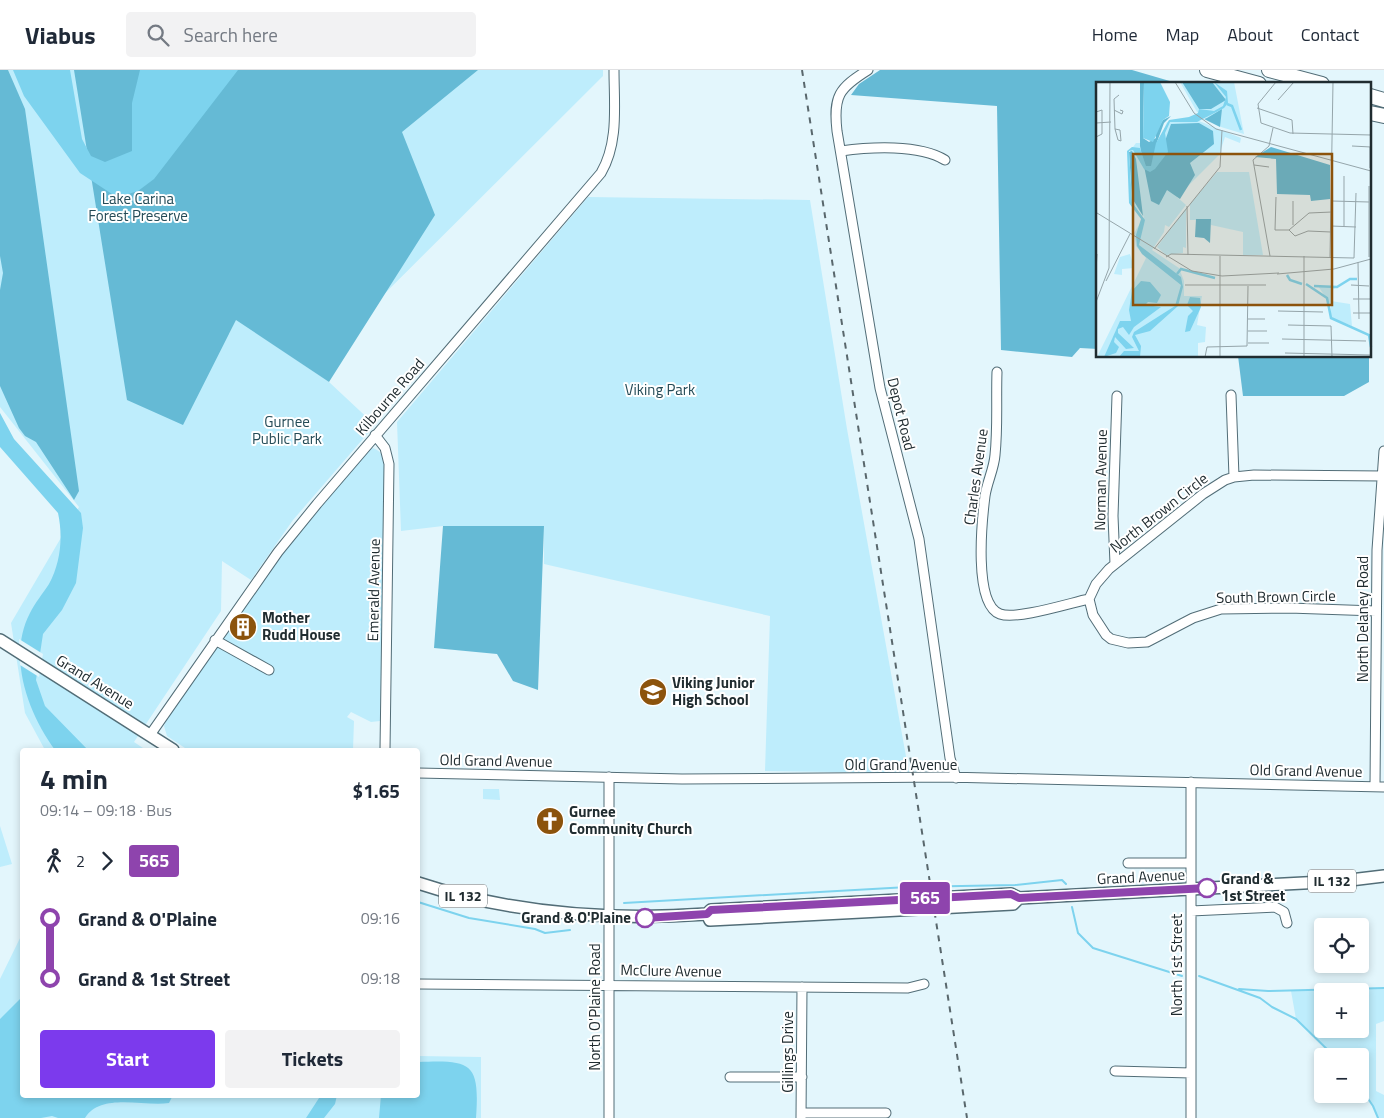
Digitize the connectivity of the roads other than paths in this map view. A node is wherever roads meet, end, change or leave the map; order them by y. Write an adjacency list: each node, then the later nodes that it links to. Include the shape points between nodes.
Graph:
1 (614, 70): 12 (street, Kilbourne Road, via 614,137 610,158 601,173)
2 (868, 70): 7 (street, Depot Road, via 846,85 838,98 835,113)
3 (1207, 70): 5 (highway)
4 (1269, 70): 6 (highway)
5 (1252, 82)
6 (1314, 82)
7 (841, 151): 8 (street, via 918,150); 28 (street, Depot Road, via 880,388 919,539 950,758)
8 (945, 160)
9 (997, 372): 18 (street, Charles Avenue, via 995,458 983,514 985,596 996,612 1014,616)
10 (1117, 396): 16 (street, Norman Avenue, via 1113,516)
11 (1231, 396): 14 (street)
12 (375, 434): 21 (street, Kilbourne Road, via 278,552); 25 (street, Emerald Avenue, via 385,448 388,464)
13 (1384, 451): 15 (street, North Delaney Road)
14 (1234, 476): 15 (street); 16 (street, North Brown Circle, via 1203,494)
15 (1383, 476): 17 (street, North Delaney Road)
16 (1115, 564): 18 (street, North Brown Circle, via 1096,584)
17 (1380, 572): 19 (street, North Delaney Road)
18 (1089, 599): 19 (street, South Brown Circle, via 1093,615 1106,635 1138,644 1155,639 1193,618 1221,609)
19 (1376, 611): 30 (street, North Delaney Road)
20 (0, 640): 23 (main road, Grand Avenue)
21 (215, 640): 22 (street); 23 (street, Kilbourne Road)
22 (269, 670)
23 (150, 735): 24 (main road, Grand Avenue)
24 (170, 748)
25 (385, 748)
26 (420, 773): 27 (street, Old Grand Avenue)
27 (609, 777): 28 (street, Old Grand Avenue); 37 (street, North O'Plaine Road)
28 (956, 778): 29 (street, Old Grand Avenue)
29 (1191, 782): 30 (street, Old Grand Avenue); 32 (street, North 1st Street)
30 (1380, 786)
31 (1128, 863): 32 (street)
32 (1191, 863): 35 (street, North 1st Street)
33 (1384, 876): 35 (main road, Grand Avenue / IL 132)
34 (420, 884): 37 (main road, Grand Avenue / IL 132, via 509,906)
35 (1191, 889): 36 (street, North 1st Street); 37 (main road, Grand Avenue / IL 132, via 1019,898 1013,904 710,920 707,914)
36 (1190, 911): 38 (street, via 1275,907 1284,912); 44 (street, North 1st Street)
37 (609, 917): 40 (street, North O'Plaine Road)
38 (1287, 923)
39 (420, 984): 40 (street, McClure Avenue)
40 (609, 984): 42 (street, McClure Avenue); 49 (street, North O'Plaine Road)
41 (924, 984): 42 (street, McClure Avenue, via 908,988)
42 (802, 987): 46 (street, Gillings Drive)
43 (1115, 1072): 44 (street)
44 (1191, 1072): 50 (street, North 1st Street)
45 (730, 1077): 46 (street)
46 (802, 1077): 48 (street, Gillings Drive)
47 (886, 1113): 48 (street)
48 (801, 1116)
49 (609, 1118)
50 (1191, 1118)

